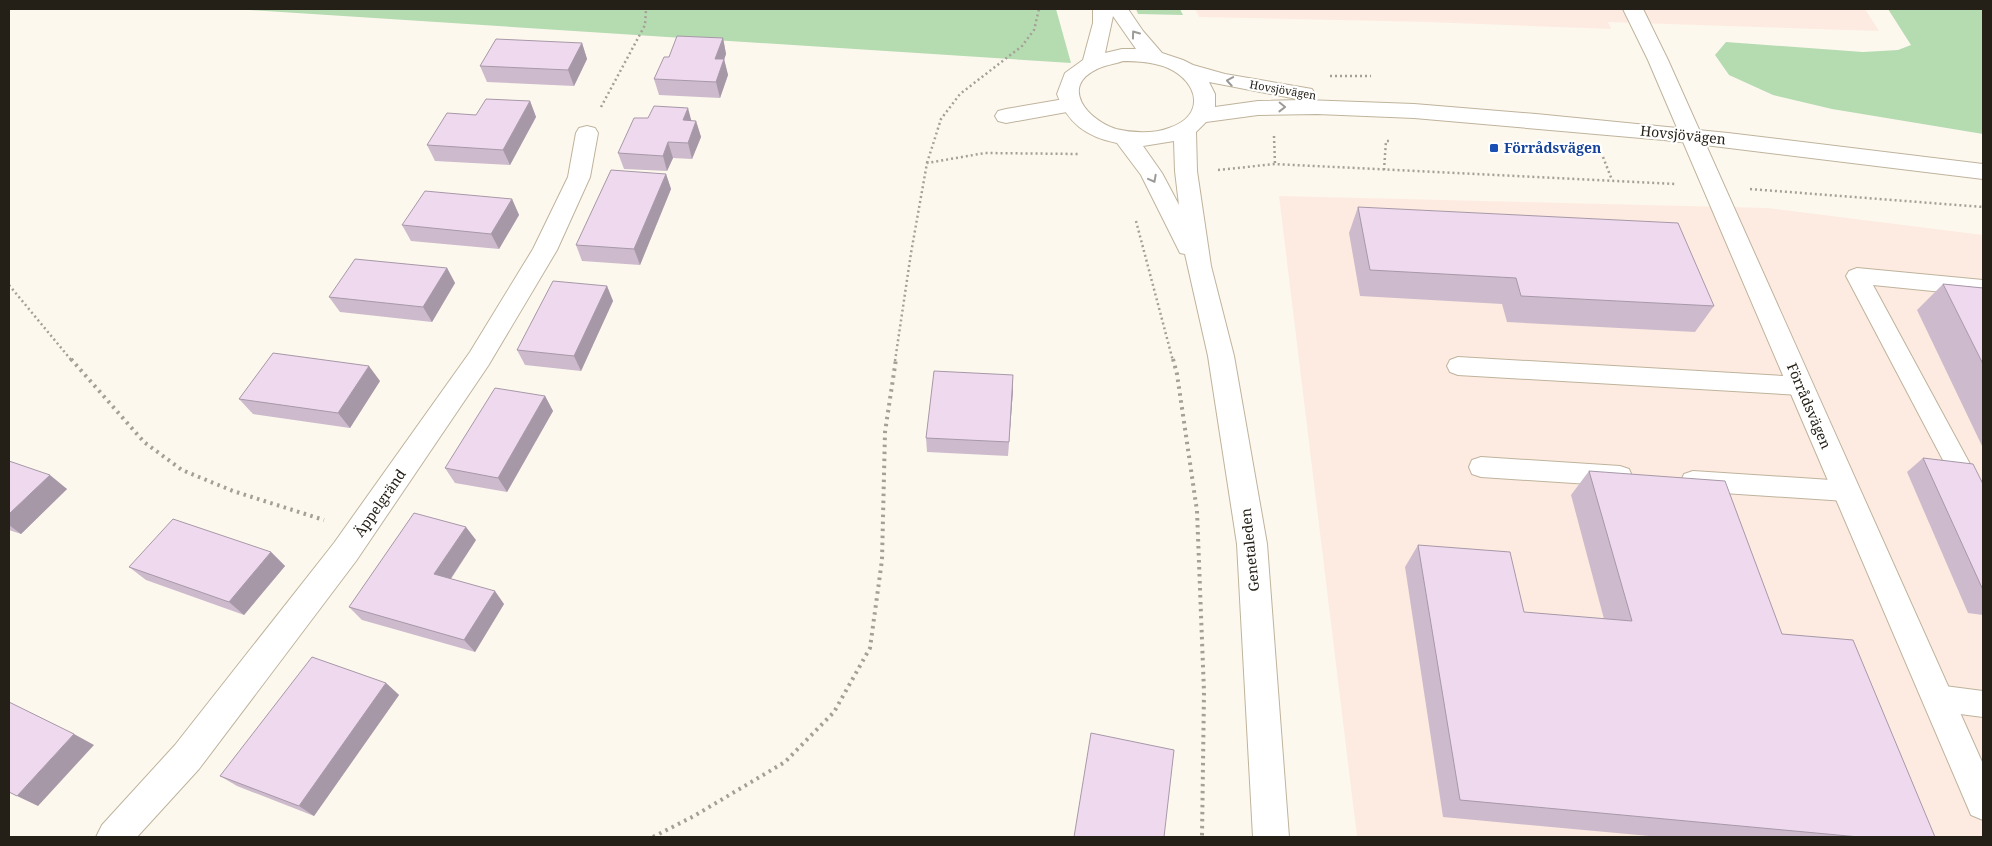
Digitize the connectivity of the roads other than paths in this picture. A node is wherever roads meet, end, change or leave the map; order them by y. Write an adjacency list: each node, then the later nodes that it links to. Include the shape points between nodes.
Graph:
1 (1103, 9): 5 (street, via 1103,23)
2 (1118, 9): 4 (street, one-way to 2)
3 (1633, 9): 12 (street, Förrådsvägen)
4 (1154, 57): 5 (street, via 1122,55); 6 (street)
5 (1093, 62): 7 (street, via 1071,81 1068,89)
6 (1186, 70): 8 (street, Hovsjövägen, one-way to 6, via 1224,80); 10 (street, via 1196,78 1206,98 1204,108)
7 (1070, 105): 9 (street); 13 (street, via 1080,119 1097,130)
8 (1382, 108): 10 (street, Hovsjövägen, one-way to 8, via 1217,112 1255,107); 12 (street, Hovsjövägen)
9 (1006, 116)
10 (1192, 123): 13 (street, via 1158,138); 15 (street, Genetaleden, via 1186,171)
11 (587, 133): 27 (street, Äppelgränd, via 579,177 545,250 479,359 360,532 187,757)
12 (1691, 135): 14 (street, Hovsjövägen); 18 (street, Förrådsvägen)
13 (1126, 139): 15 (street, Genetaleden, one-way to 15, via 1151,173)
14 (1983, 172)
15 (1199, 266): 28 (street, Genetaleden, via 1221,356 1252,544)
16 (1983, 288): 23 (lane, via 1857,276)
17 (1458, 366): 18 (lane)
18 (1801, 386): 22 (street, Förrådsvägen)
19 (1481, 467): 20 (lane)
20 (1639, 477)
21 (1669, 479): 22 (lane)
22 (1846, 491): 24 (street, Förrådsvägen)
23 (1983, 511)
24 (1937, 698): 25 (lane); 26 (street, Förrådsvägen)
25 (1983, 704)
26 (1983, 803)
27 (114, 837)
28 (1271, 837)

